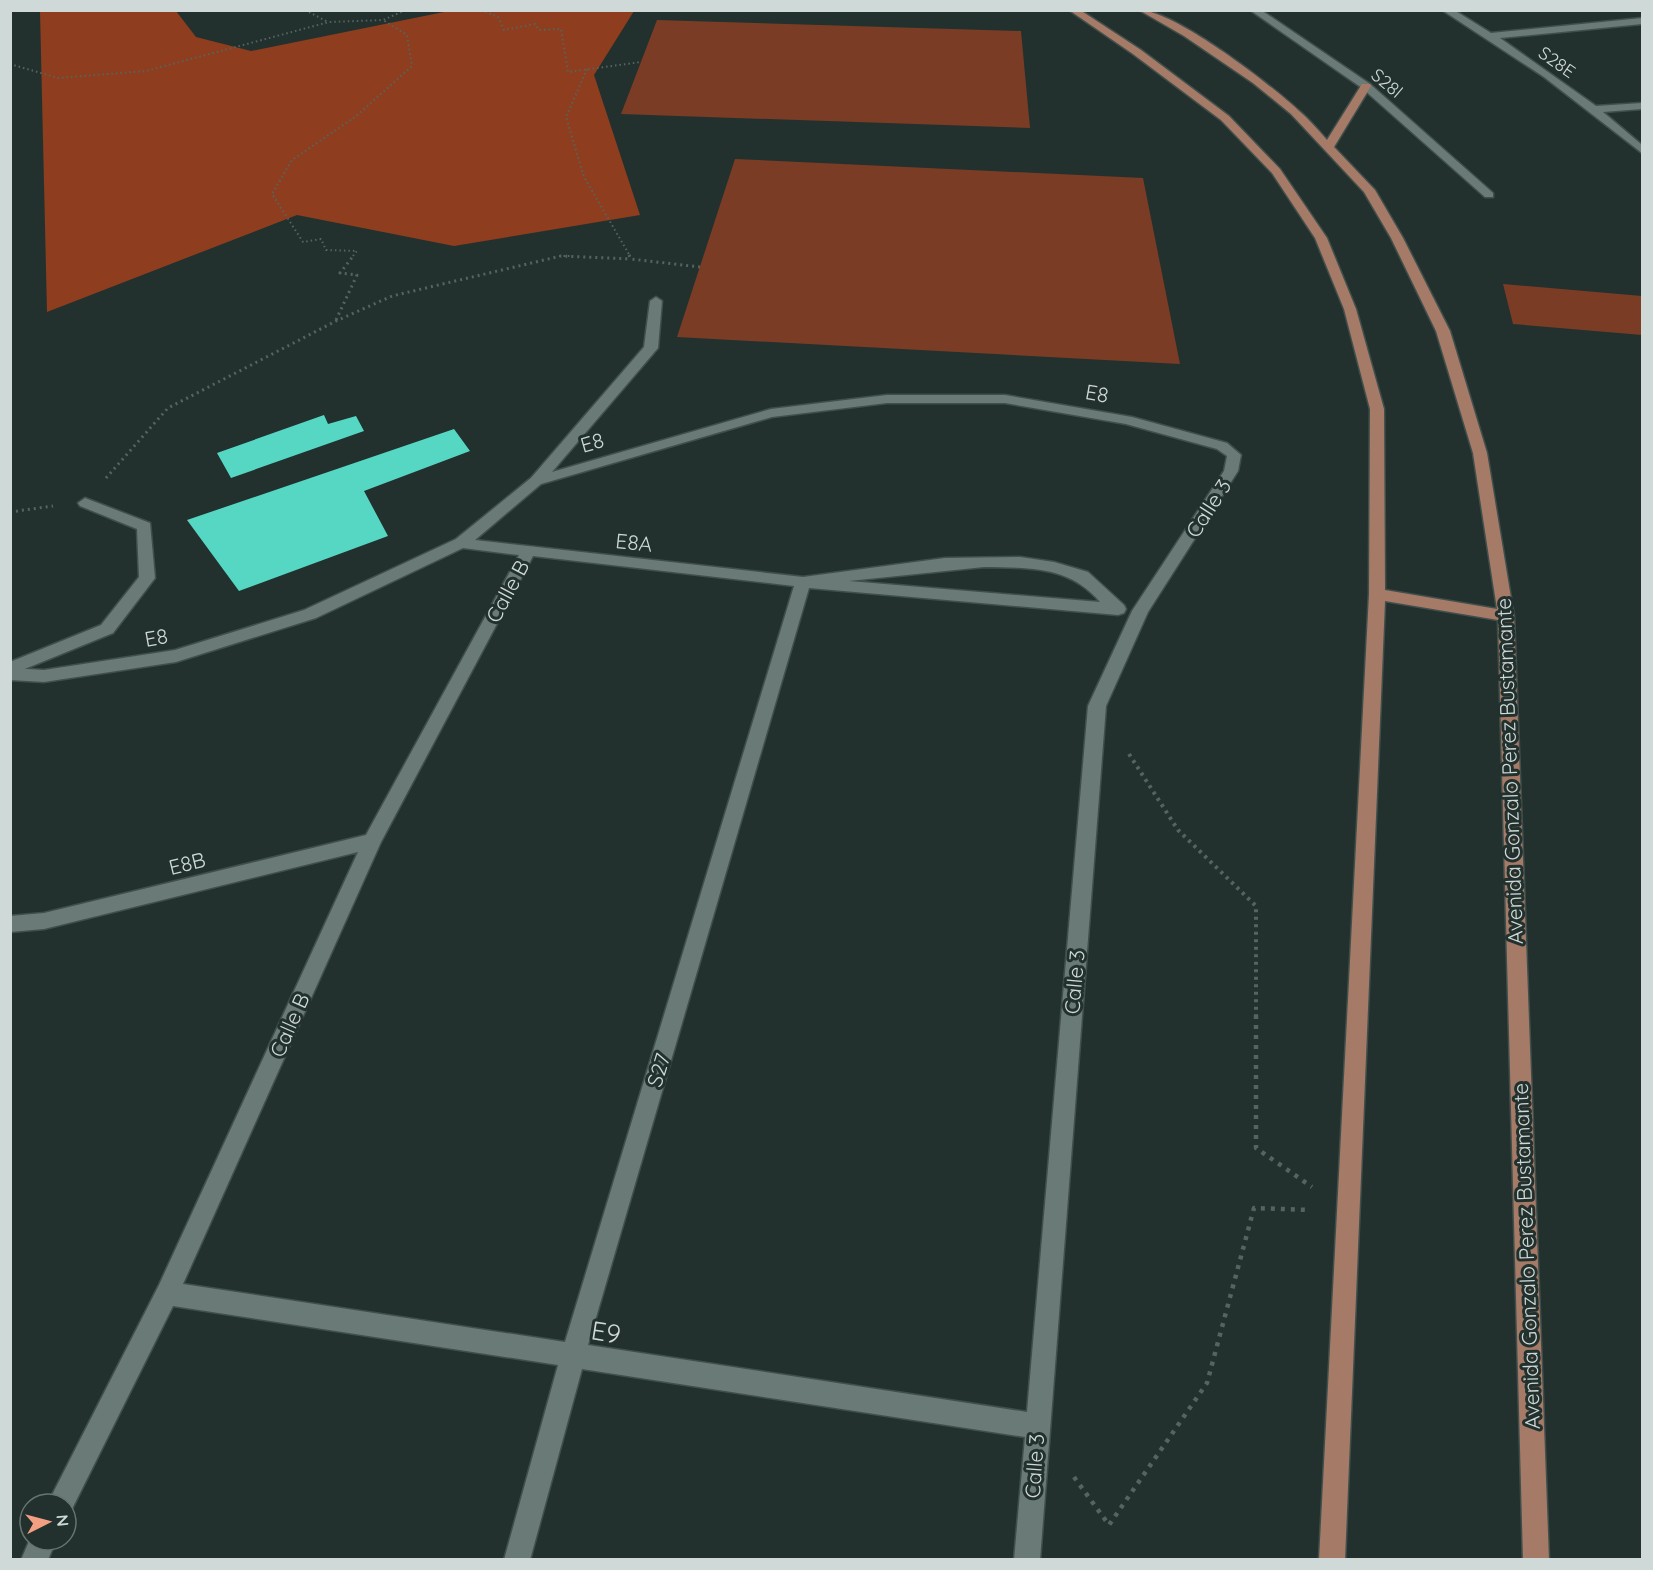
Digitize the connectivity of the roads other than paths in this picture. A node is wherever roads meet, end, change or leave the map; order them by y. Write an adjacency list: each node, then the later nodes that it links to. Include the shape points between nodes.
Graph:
1 (1073, 10): 20 (main road, via 1225,118 1276,171 1321,238 1350,309 1377,409)
2 (1143, 10): 10 (main road, Avenida Gonzalo Perez Bustamante, via 1257,81)
3 (1254, 10): 7 (street, S28l)
4 (1446, 10): 6 (street, S28E)
5 (1642, 21): 6 (street)
6 (1490, 36): 9 (street, S28E)
7 (1366, 86): 10 (main road); 12 (street, S28l)
8 (1642, 106): 9 (street)
9 (1597, 110): 11 (street, S28E)
10 (1329, 146): 23 (main road, Avenida Gonzalo Perez Bustamante, via 1369,190 1398,238 1443,330 1480,453)
11 (1642, 150)
12 (1489, 195)
13 (656, 301): 15 (street, via 651,348)
14 (1222, 446): 15 (street, E8, via 1127,420 1005,399 887,399 771,413); 22 (street, Calle 3, via 1234,455 1231,471)
15 (536, 481): 17 (street, E8)
16 (85, 503): 24 (street, via 145,526 147,578 107,629)
17 (461, 543): 18 (street, E8A); 25 (street, E8, via 310,614 176,656 44,676)
18 (528, 552): 19 (street, E8A); 26 (street, Calle B)
19 (803, 582): 21 (street, E8A); 21 (street, E8A, via 918,566 1035,564 1084,577); 29 (street, S27)
20 (1377, 594): 23 (main road); 34 (main road)
21 (1114, 609): 22 (street, E8A)
22 (1140, 611): 30 (street, Calle 3, via 1097,706)
23 (1506, 616): 35 (main road, Avenida Gonzalo Perez Bustamante)
24 (10, 669)
25 (10, 674)
26 (372, 841): 27 (street, E8B, via 44,921); 28 (street, Calle B)
27 (10, 924)
28 (166, 1293): 29 (street, E9); 31 (street, Calle B)
29 (573, 1356): 30 (street, E9); 32 (street, S27)
30 (1037, 1426): 33 (street, Calle 3)
31 (67, 1492)
32 (517, 1560)
33 (1027, 1560)
34 (1332, 1560)
35 (1536, 1560)

